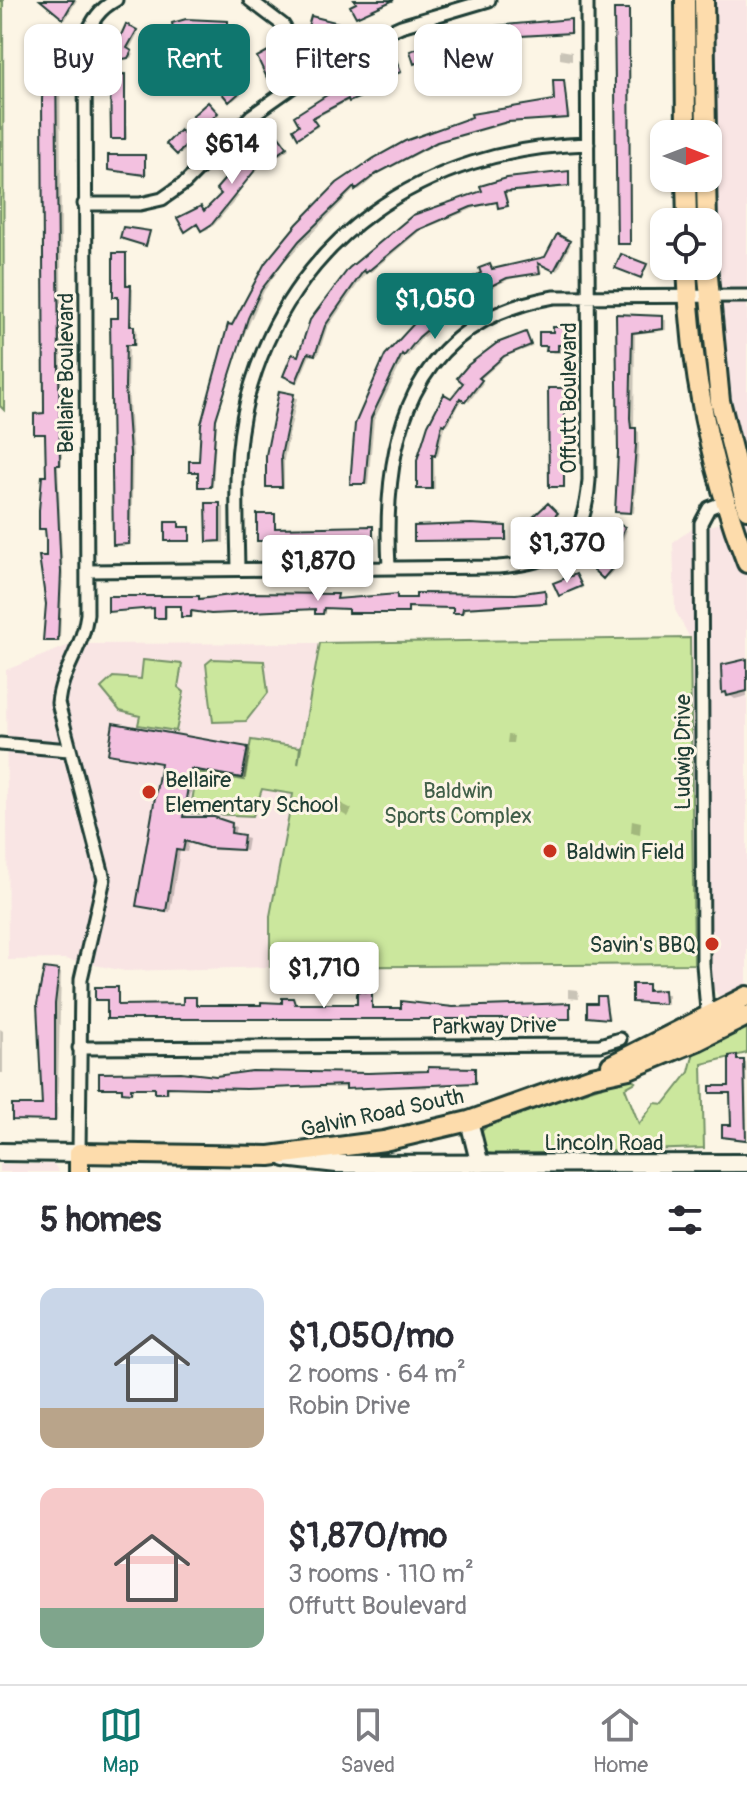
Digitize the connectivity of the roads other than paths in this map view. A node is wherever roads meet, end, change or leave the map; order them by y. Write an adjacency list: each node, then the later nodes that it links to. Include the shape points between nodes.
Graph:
1 (116, 0): 13 (street, Bellaire Boulevard, via 92,21 85,38)
2 (250, 0): 7 (street)
3 (489, 0): 8 (street)
4 (587, 0): 12 (street, Offutt Boulevard)
5 (685, 0): 10 (main road)
6 (704, 0): 11 (main road)
7 (282, 24)
8 (398, 27)
9 (278, 96): 13 (street, via 168,196 140,204)
10 (686, 120)
11 (706, 120)
12 (588, 144): 17 (street, Offutt Boulevard); 24 (street, via 525,148 427,178 363,218 316,265 270,335 247,401 238,455)
13 (84, 204): 25 (street, Bellaire Boulevard)
14 (687, 280): 18 (main road)
15 (707, 280): 19 (main road)
16 (747, 296): 19 (street)
17 (589, 297): 18 (street); 23 (street, via 527,302 500,312 440,355 404,411 395,447); 23 (street, Offutt Boulevard, via 589,480 582,523 555,555 535,564)
18 (688, 297): 19 (street); 20 (main road, via 701,397)
19 (708, 297): 21 (main road, via 720,401)
20 (725, 501): 21 (street); 22 (main road); 30 (street, Ludwig Drive, via 709,508 701,523)
21 (745, 502)
22 (747, 563)
23 (389, 567): 24 (street, Offutt Boulevard)
24 (238, 569): 25 (street, Offutt Boulevard)
25 (87, 571): 27 (street, Bellaire Boulevard, via 85,632 58,703)
26 (0, 744): 27 (street)
27 (69, 750): 32 (street, Bellaire Boulevard, via 104,879 83,964)
28 (747, 996): 30 (main road, Galvin Road South)
29 (747, 1016): 30 (main road, Galvin Road South)
30 (710, 1026): 33 (main road, Galvin Road South, via 629,1069)
31 (620, 1039): 32 (street, Parkway Drive, via 600,1045)
32 (79, 1048): 36 (street, Bellaire Boulevard)
33 (469, 1121): 35 (main road, Galvin Road South); 38 (main road)
34 (0, 1152): 36 (main road)
35 (336, 1157): 36 (main road, Galvin Road South); 38 (main road, Lincoln Road)
36 (79, 1163)
37 (747, 1163): 38 (main road, Lincoln Road)
38 (480, 1170)

